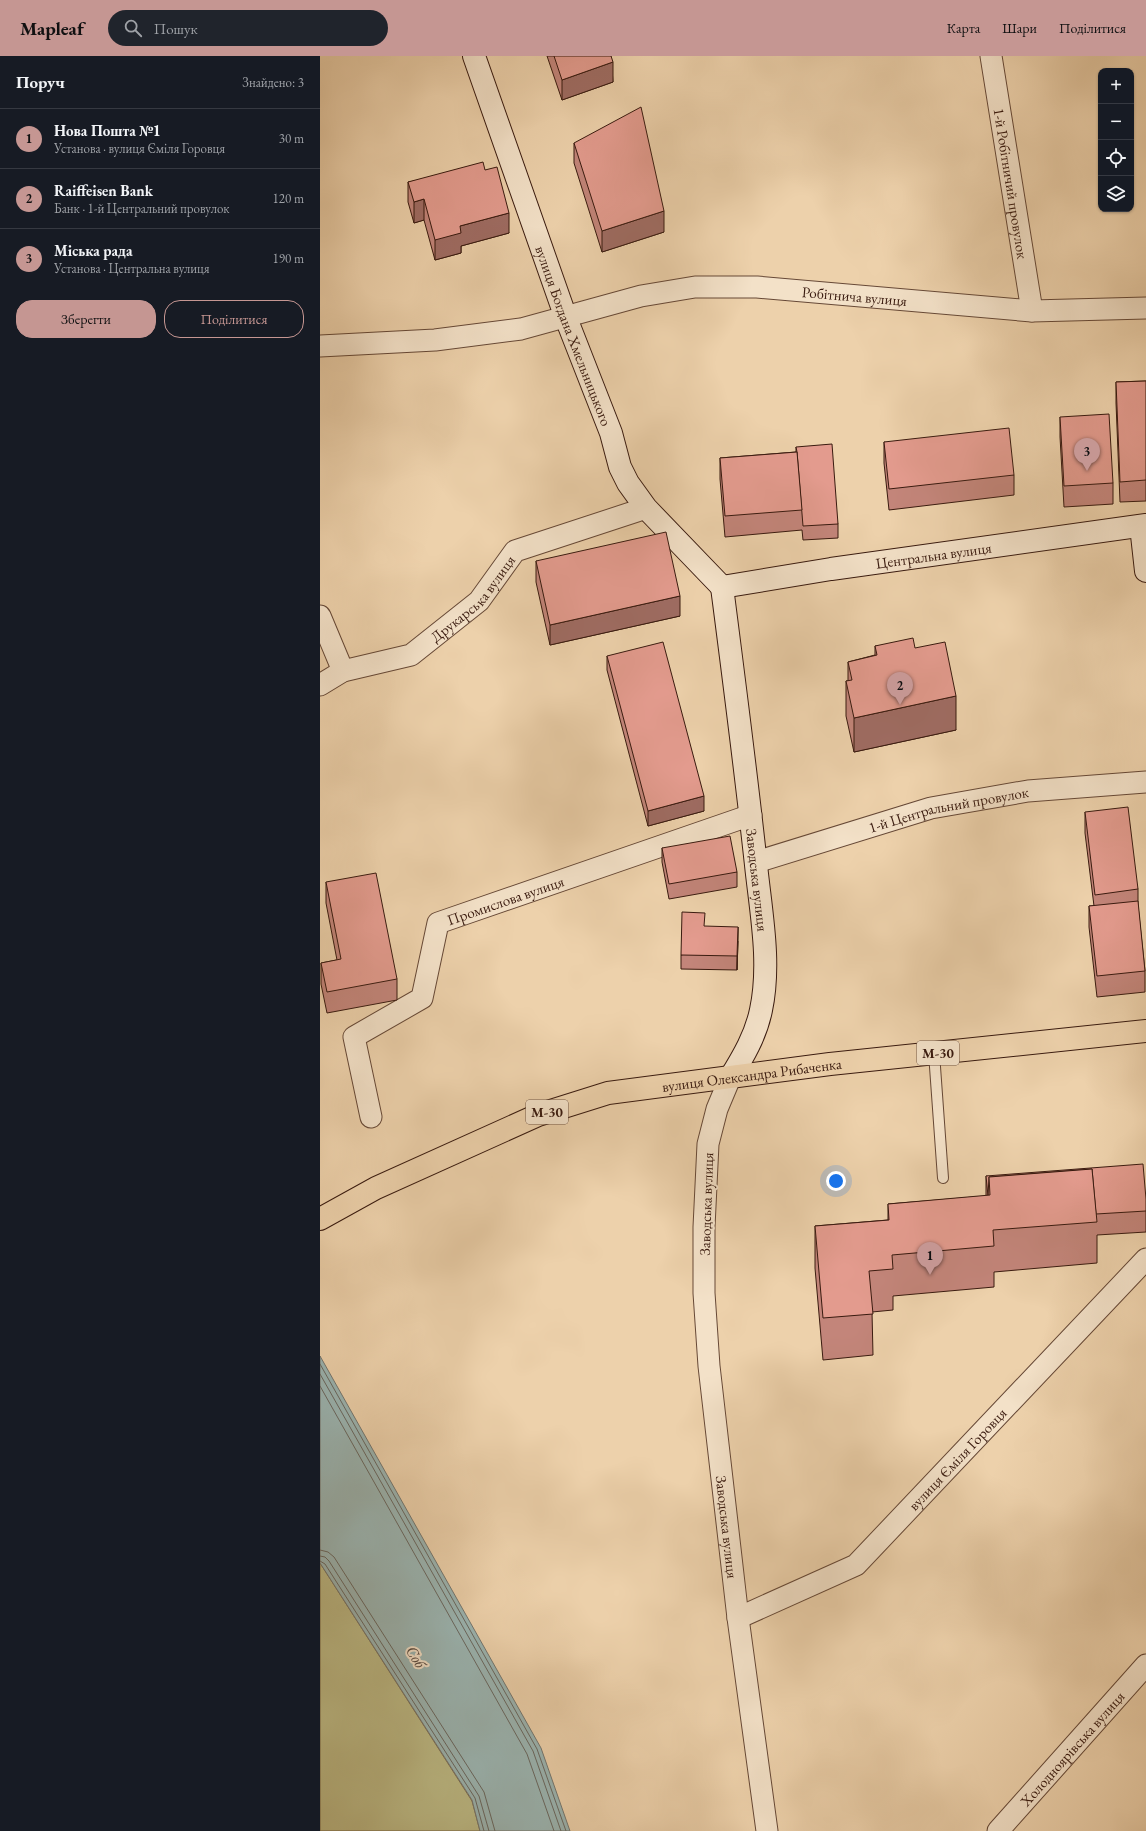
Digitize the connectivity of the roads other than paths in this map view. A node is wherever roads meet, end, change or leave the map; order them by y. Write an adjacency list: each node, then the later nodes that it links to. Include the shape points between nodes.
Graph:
1 (474, 56): 5 (street, вулиця Богдана Хмельницького)
2 (991, 56): 4 (street, 1-й Робітничий провулок)
3 (1146, 308): 4 (street, Робітнича вулиця)
4 (1032, 311): 5 (street, Робітнича вулиця, via 730,286 695,287 661,292 612,303)
5 (566, 318): 6 (street, Робітнича вулиця, via 521,329 435,340); 7 (street, вулиця Богдана Хмельницького, via 611,433 620,467)
6 (320, 346)
7 (646, 508): 10 (street, вулиця Богдана Хмельницького); 12 (street, Друкарська вулиця, via 515,551 479,601 412,655)
8 (1143, 525): 9 (street); 10 (street, Центральна вулиця)
9 (1146, 571)
10 (722, 587): 15 (street, Заводська вулиця)
11 (320, 616): 12 (street)
12 (343, 671): 13 (street, Друкарська вулиця)
13 (320, 685)
14 (1146, 782): 16 (street, 1-й Центральний провулок, via 1028,791 931,808)
15 (751, 815): 16 (street, Заводська вулиця); 20 (street, Промислова вулиця, via 438,923 422,998 354,1037)
16 (756, 862): 19 (street, Заводська вулиця, via 765,947 761,1010 749,1046)
17 (1146, 1031): 18 (highway, вулиця Олександра Рибаченка / М-30)
18 (934, 1054): 19 (highway, вулиця Олександра Рибаченка / М-30, via 830,1064); 21 (lane)
19 (730, 1078): 22 (highway, вулиця Олександра Рибаченка / М-30, via 608,1094 545,1113 376,1188); 24 (street, Заводська вулиця, via 717,1110 708,1144 704,1293 709,1366)
20 (371, 1117)
21 (943, 1178)
22 (320, 1219)
23 (1146, 1259): 24 (street, вулиця Єміля Горовця, via 856,1565)
24 (738, 1618): 26 (street, Заводська вулиця)
25 (1146, 1665): 27 (street, Холодноярівська вулиця)
26 (767, 1831)
27 (998, 1831)

